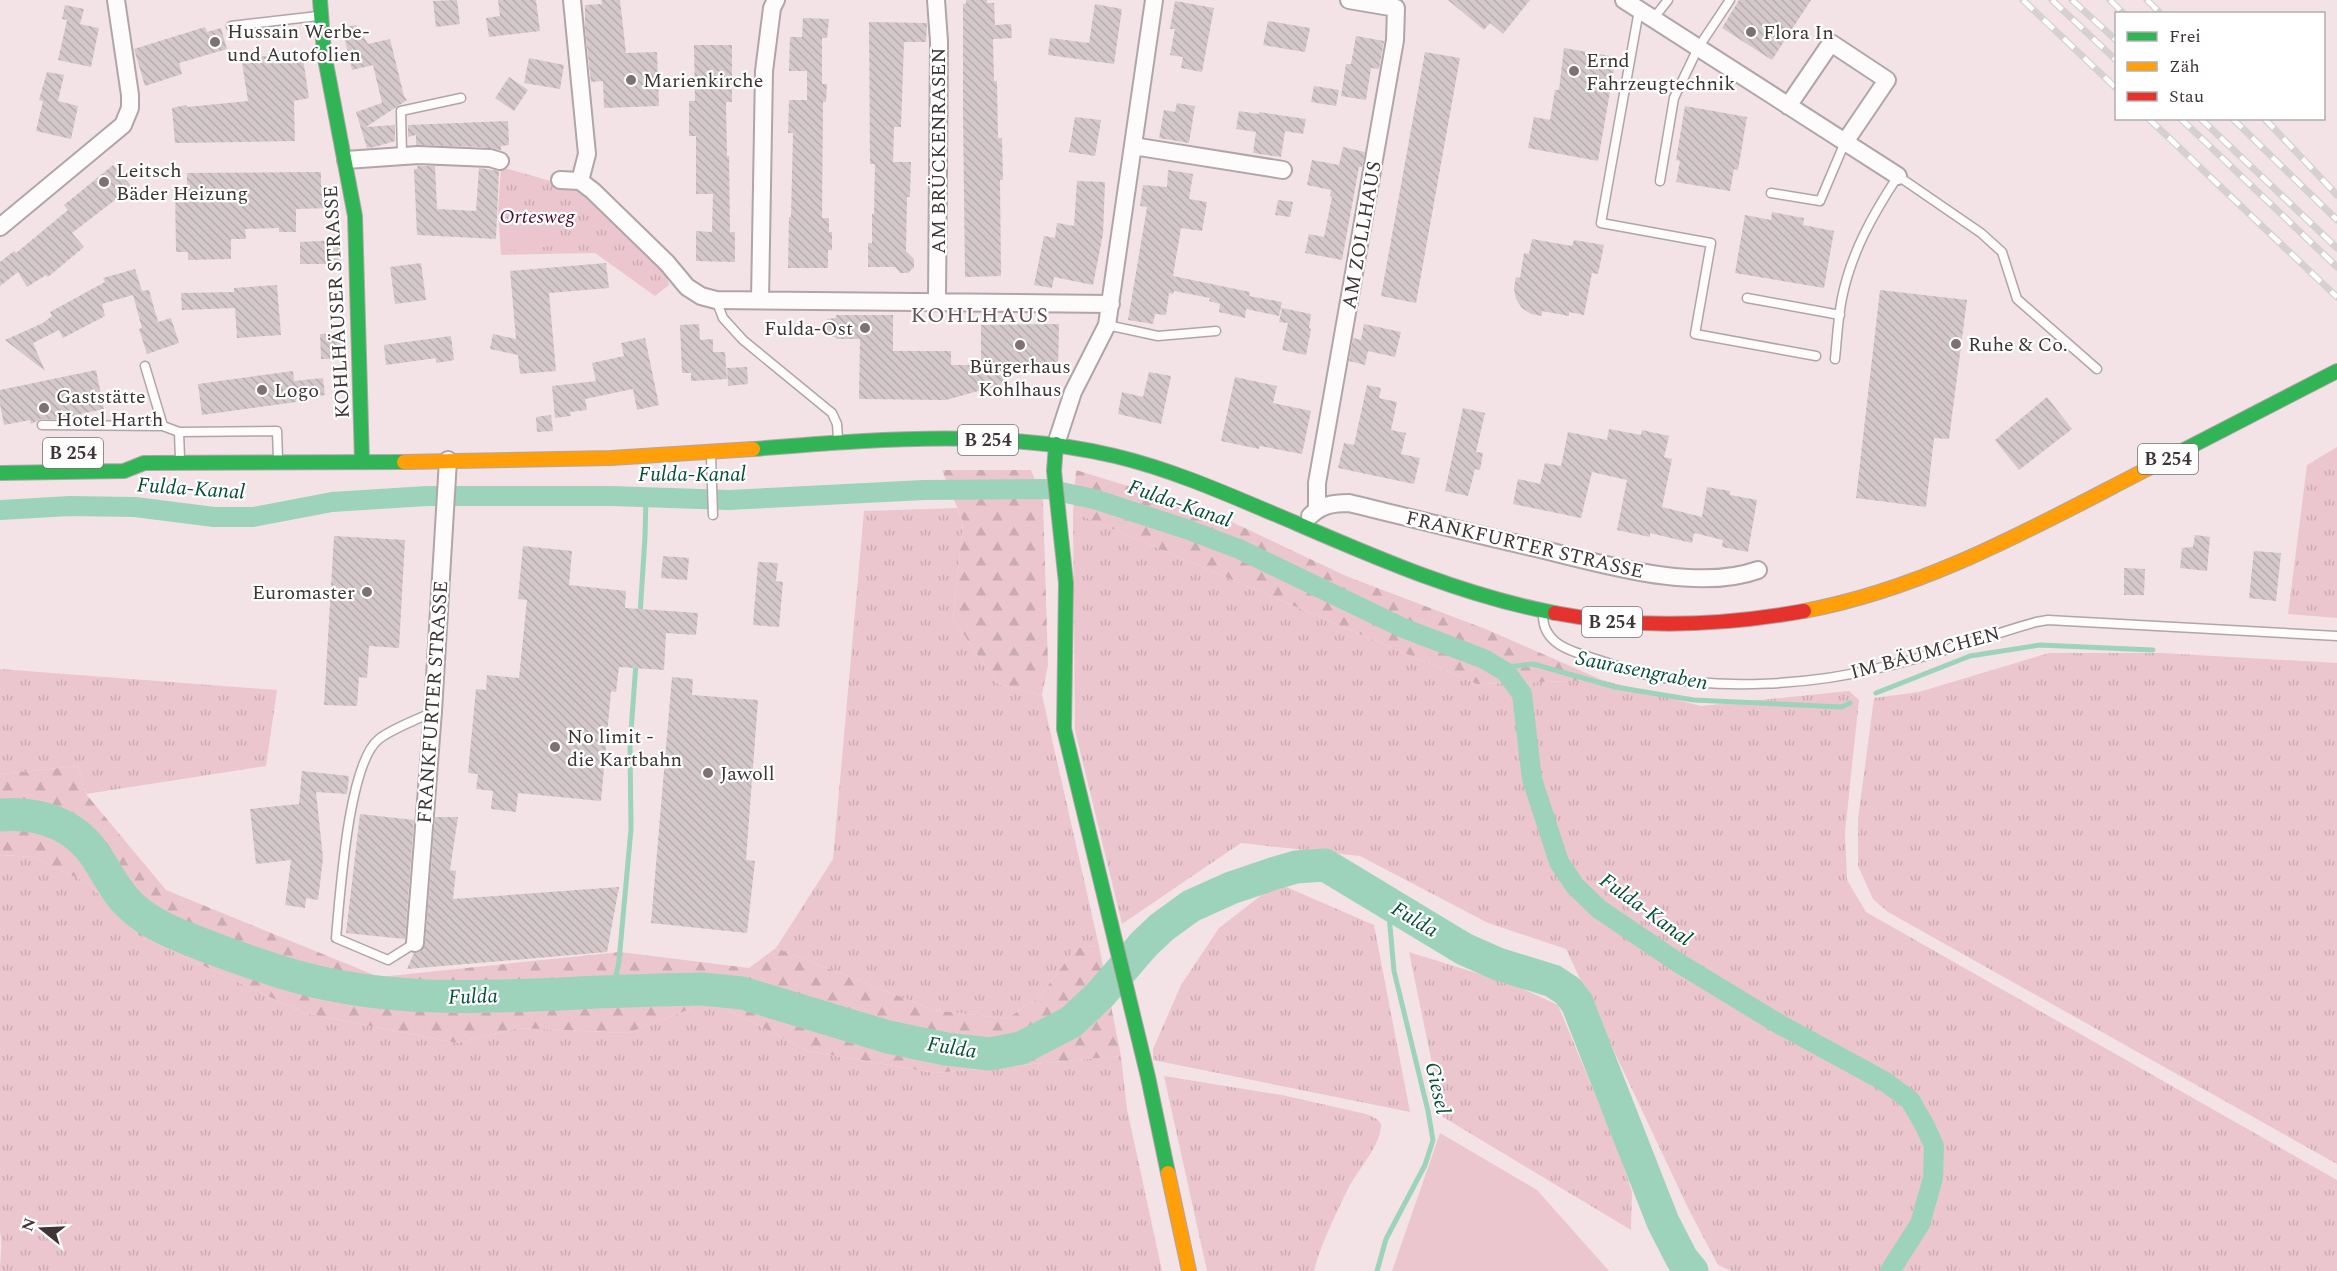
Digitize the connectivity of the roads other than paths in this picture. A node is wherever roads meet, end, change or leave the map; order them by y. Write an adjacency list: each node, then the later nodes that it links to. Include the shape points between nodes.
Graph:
1 (116, 0): 28 (street, via 130,95 123,125)
2 (320, 0): 12 (main road, KOHLHÄUSER STRASSE)
3 (572, 0): 25 (street, via 587,154)
4 (776, 0): 31 (street, via 764,71)
5 (936, 0): 32 (street, AM BRÜCKENRASEN)
6 (1154, 0): 18 (street)
7 (1349, 0): 55 (street, AM ZOLLHAUS, via 1396,8 1395,40 1317,483)
8 (1624, 0): 11 (street)
9 (1668, 0): 11 (lane)
10 (1730, 0): 14 (lane)
11 (1646, 14): 14 (street); 37 (lane, via 1601,223 1711,243 1695,334)
12 (321, 16): 13 (lane); 20 (main road, KOHLHÄUSER STRASSE, via 324,52)
13 (231, 26)
14 (1698, 48): 16 (street); 26 (lane, via 1674,98)
15 (461, 98): 19 (lane, via 401,111)
16 (1788, 106): 17 (street); 17 (street, via 1831,43 1887,80)
17 (1845, 142): 23 (street); 27 (lane, via 1821,201)
18 (1133, 146): 22 (street); 33 (street)
19 (402, 156): 20 (street); 21 (street)
20 (346, 160): 50 (main road, KOHLHÄUSER STRASSE, via 357,247)
21 (500, 161)
22 (1283, 170)
23 (1898, 176): 34 (lane, via 1856,252); 40 (lane, via 1982,233 2002,252 2017,299)
24 (560, 180): 25 (street)
25 (580, 181): 30 (street, via 606,202 687,287)
26 (1660, 181)
27 (1771, 193)
28 (0, 227)
29 (1747, 298): 34 (lane)
30 (716, 300): 31 (street); 45 (lane, via 723,318 743,340 832,413)
31 (760, 300): 32 (street)
32 (937, 302): 33 (street)
33 (1111, 304): 35 (street)
34 (1840, 315): 38 (lane)
35 (1107, 325): 36 (lane, via 1158,336); 46 (street, via 1073,392)
36 (1216, 331)
37 (1816, 356)
38 (1834, 359)
39 (145, 366): 43 (lane)
40 (2097, 369)
41 (2337, 371): 59 (main road, B 254, via 1998,546 1880,593 1767,617 1703,622 1614,622)
42 (42, 425): 43 (lane)
43 (163, 426): 44 (lane)
44 (179, 432): 51 (lane, via 277,431); 53 (lane)
45 (838, 443): 46 (main road, B 254, via 920,438); 47 (main road, B 254)
46 (1056, 444): 57 (main road, B 254, via 1135,462); 63 (main road, via 1054,471 1066,583 1064,729 1136,1027)
47 (711, 452): 49 (main road, B 254); 56 (lane)
48 (124, 453): 52 (main road, B 254)
49 (448, 460): 50 (main road, B 254); 61 (street, FRANKFURTER STRASSE)
50 (362, 461): 51 (main road, B 254)
51 (278, 462): 53 (main road, B 254)
52 (144, 463): 53 (main road, B 254); 54 (main road, B 254, via 124,471)
53 (180, 463)
54 (0, 473)
55 (1317, 508): 57 (street); 58 (street, FRANKFURTER STRASSE, via 1349,503 1605,564 1676,576 1726,578)
56 (713, 515)
57 (1304, 527): 59 (main road, B 254, via 1401,568)
58 (1758, 570)
59 (1543, 611): 60 (lane, IM BÄUMCHEN, via 1542,626 1547,634 1584,656 1651,676 1724,684 1858,673 2048,620)
60 (2337, 636)
61 (433, 711): 62 (street, FRANKFURTER STRASSE); 62 (lane, via 380,739 368,752 351,807 336,938 388,960)
62 (415, 943)
63 (1189, 1271)

